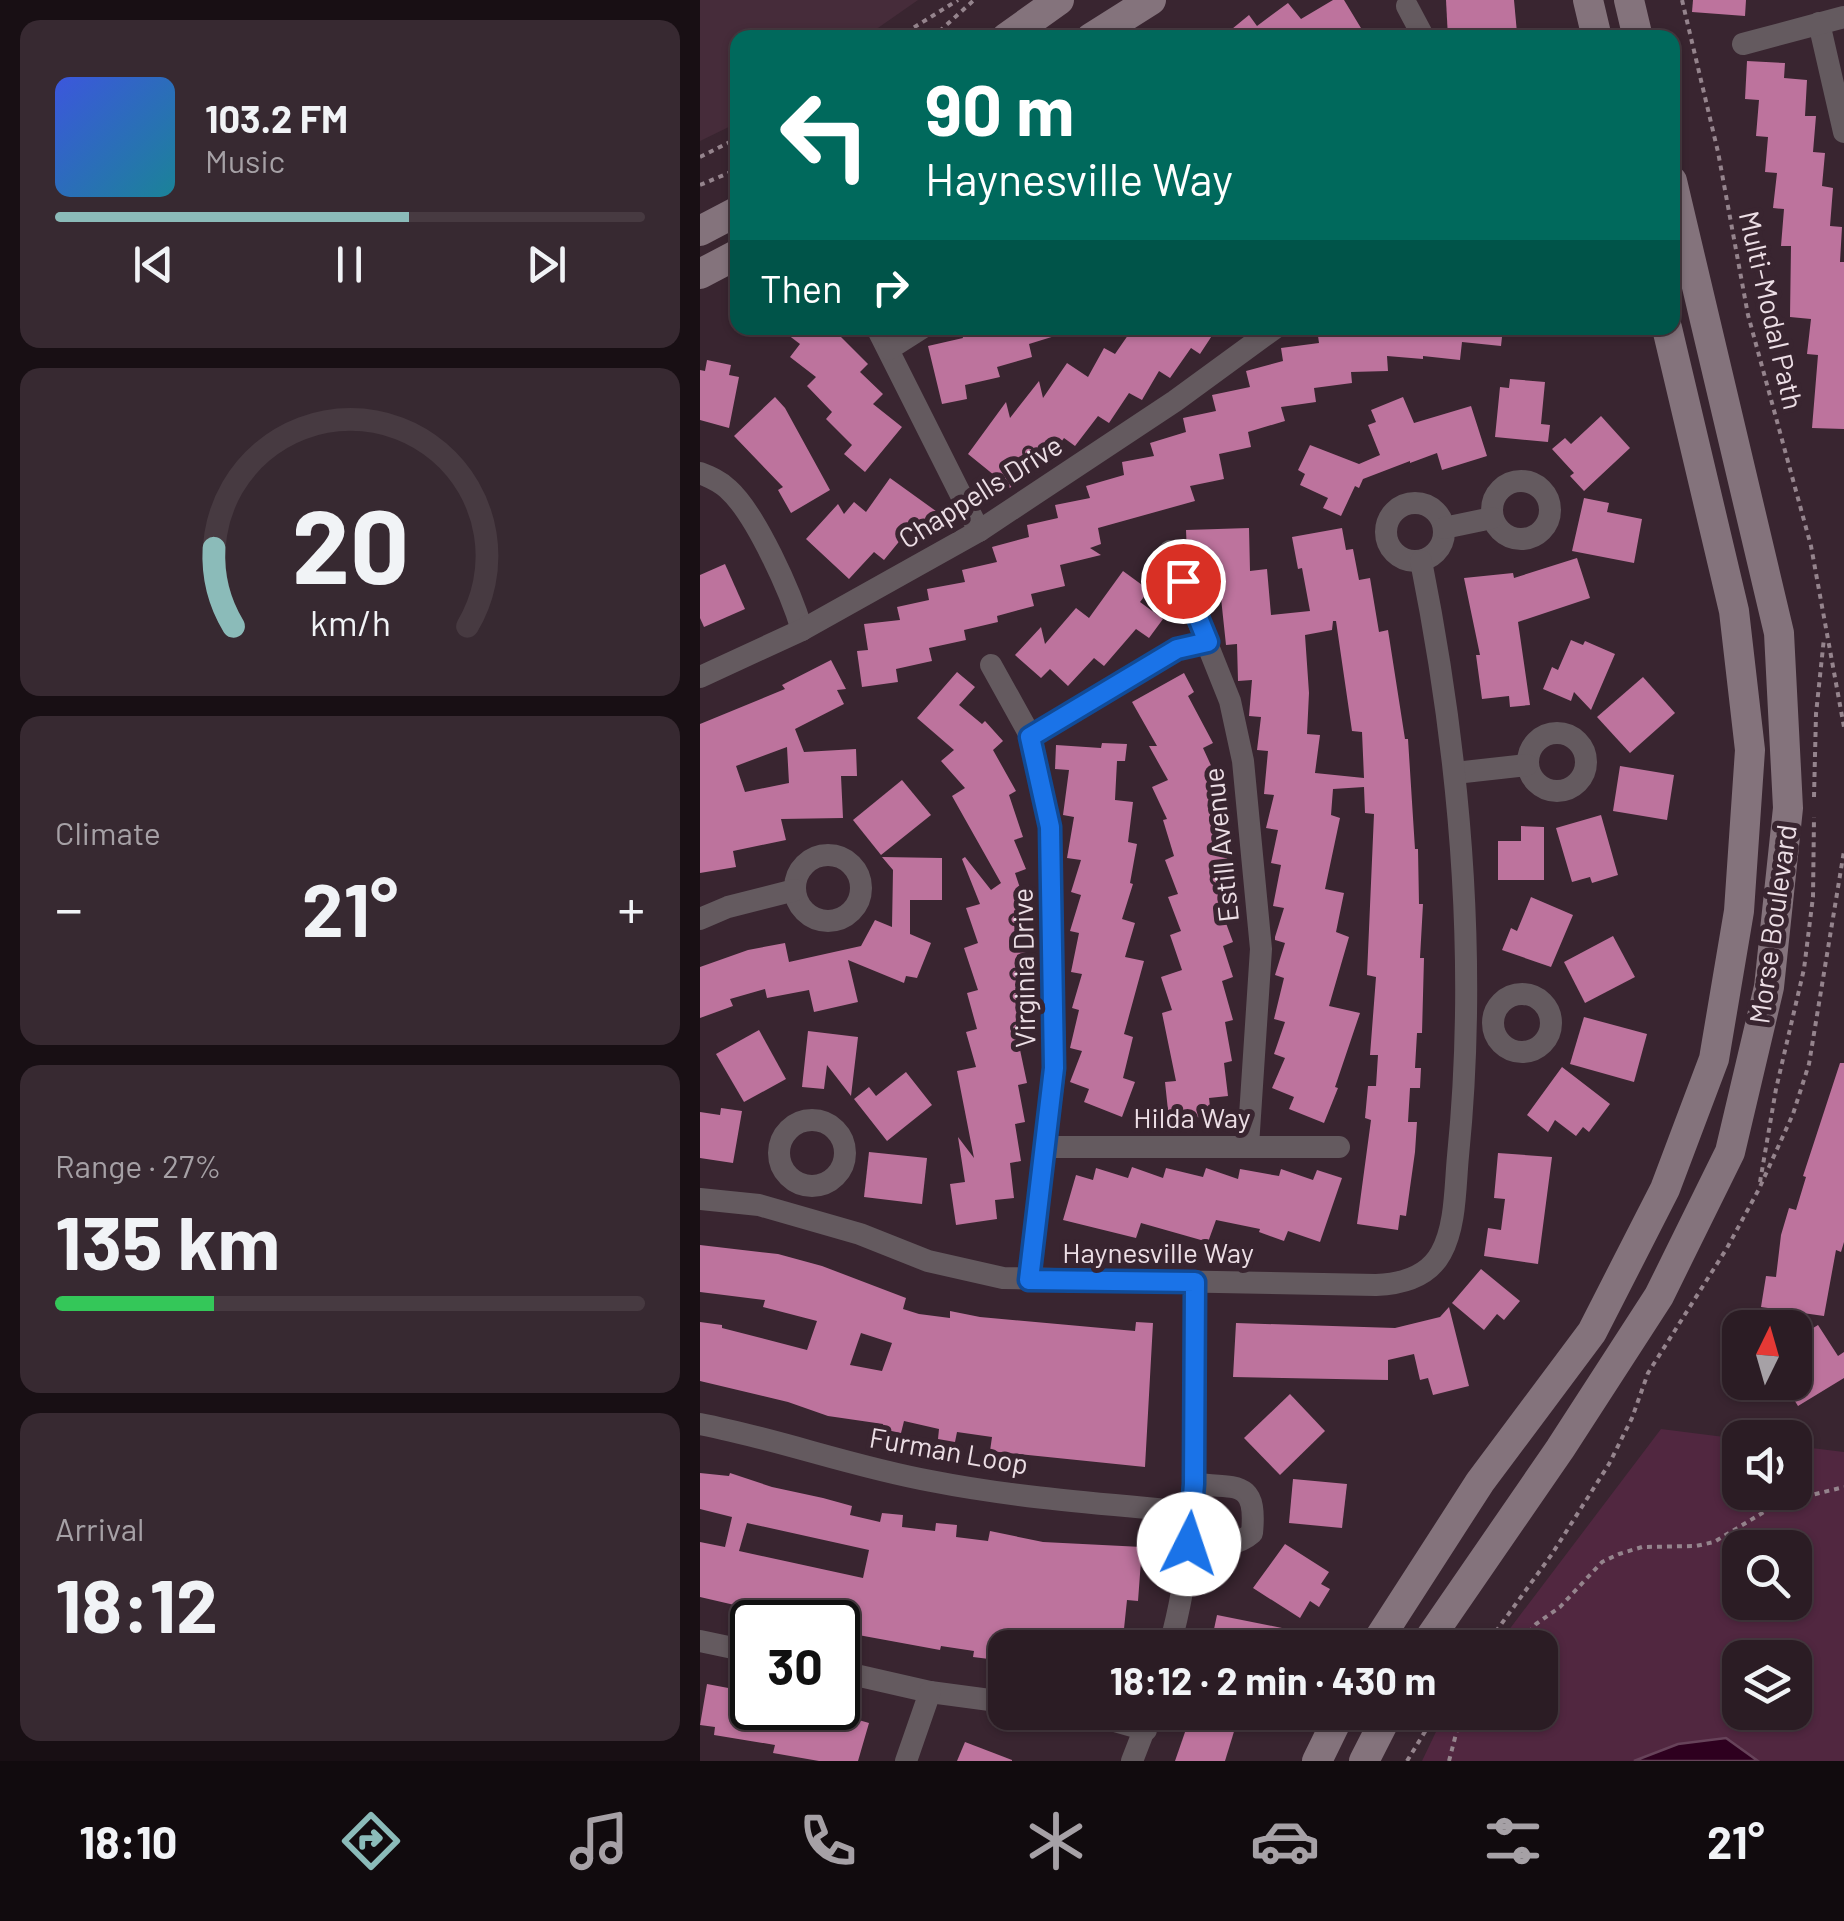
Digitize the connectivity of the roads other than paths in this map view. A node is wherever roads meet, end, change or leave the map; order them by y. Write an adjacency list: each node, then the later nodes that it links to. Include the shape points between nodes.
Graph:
1 (1059, 0): 8 (main road)
2 (1152, 0): 9 (main road)
3 (1588, 0): 11 (main road)
4 (1629, 0): 12 (main road)
5 (1407, 6): 10 (street)
6 (1844, 17): 7 (street)
7 (1819, 23): 13 (street); 14 (street)
8 (1017, 30)
9 (1104, 30)
10 (1420, 30)
11 (1596, 30)
12 (1636, 30)
13 (1744, 44)
14 (1844, 132)
15 (730, 215): 17 (main road)
16 (1680, 215): 56 (main road, Morse Boulevard, via 1779,633 1788,808 1769,987 1730,1152 1659,1296)
17 (700, 231)
18 (730, 258): 19 (main road)
19 (700, 274)
20 (881, 335): 24 (street)
21 (912, 335): 24 (street)
22 (1266, 335): 28 (street, Chappells Drive)
23 (1668, 335): 55 (main road, Morse Boulevard, via 1734,611 1750,750 1739,911 1714,1059 1666,1189 1592,1332 1480,1482)
24 (889, 350): 28 (street)
25 (700, 474): 31 (street, via 743,506)
26 (1492, 518): 27 (street)
27 (1444, 528): 30 (street, via 1441,546); 30 (street, via 1428,505 1408,503 1391,514 1388,543 1401,558)
28 (979, 532): 31 (street, Chappells Drive)
29 (1170, 551): 32 (street, Estill Avenue)
30 (1420, 560): 37 (street, Haynesville Way)
31 (802, 630): 34 (street, Chappells Drive)
32 (1208, 642): 35 (street, via 1177,649); 42 (street, Estill Avenue, via 1243,762 1260,949)
33 (991, 665): 35 (street, Virginia Drive)
34 (700, 677)
35 (1030, 737): 44 (street, Virginia Drive, via 1050,827 1054,1068)
36 (1528, 765): 37 (street)
37 (1455, 773): 40 (street, Haynesville Way)
38 (795, 890): 39 (street)
39 (700, 919)
40 (1465, 1020): 41 (street); 49 (street, Haynesville Way, via 1452,1217 1431,1266 1398,1284)
41 (1492, 1021)
42 (1248, 1146): 43 (street, Hilda Way); 44 (street, Hilda Way)
43 (1338, 1147)
44 (1045, 1148): 48 (street, Virginia Drive)
45 (802, 1185): 47 (street)
46 (700, 1199): 47 (street, Haynesville Way)
47 (794, 1216): 48 (street, Haynesville Way, via 928,1261)
48 (1029, 1280): 49 (street, Haynesville Way)
49 (1195, 1282): 51 (street)
50 (700, 1424): 52 (street, Furman Loop, via 932,1482)
51 (1194, 1484): 52 (street); 53 (street, via 1246,1493 1254,1506 1252,1533 1230,1545)
52 (1191, 1512): 53 (street)
53 (1189, 1544): 54 (street)
54 (1175, 1630)
55 (1385, 1630)
56 (1435, 1630)
57 (700, 1641): 58 (street)
58 (730, 1647)
59 (860, 1676): 60 (street)
60 (930, 1692): 61 (street); 65 (street)
61 (988, 1700)
62 (1144, 1730): 66 (street)
63 (1332, 1730): 67 (main road)
64 (1380, 1730): 68 (main road)
65 (906, 1761)
66 (1132, 1761)
67 (1317, 1761)
68 (1364, 1761)

